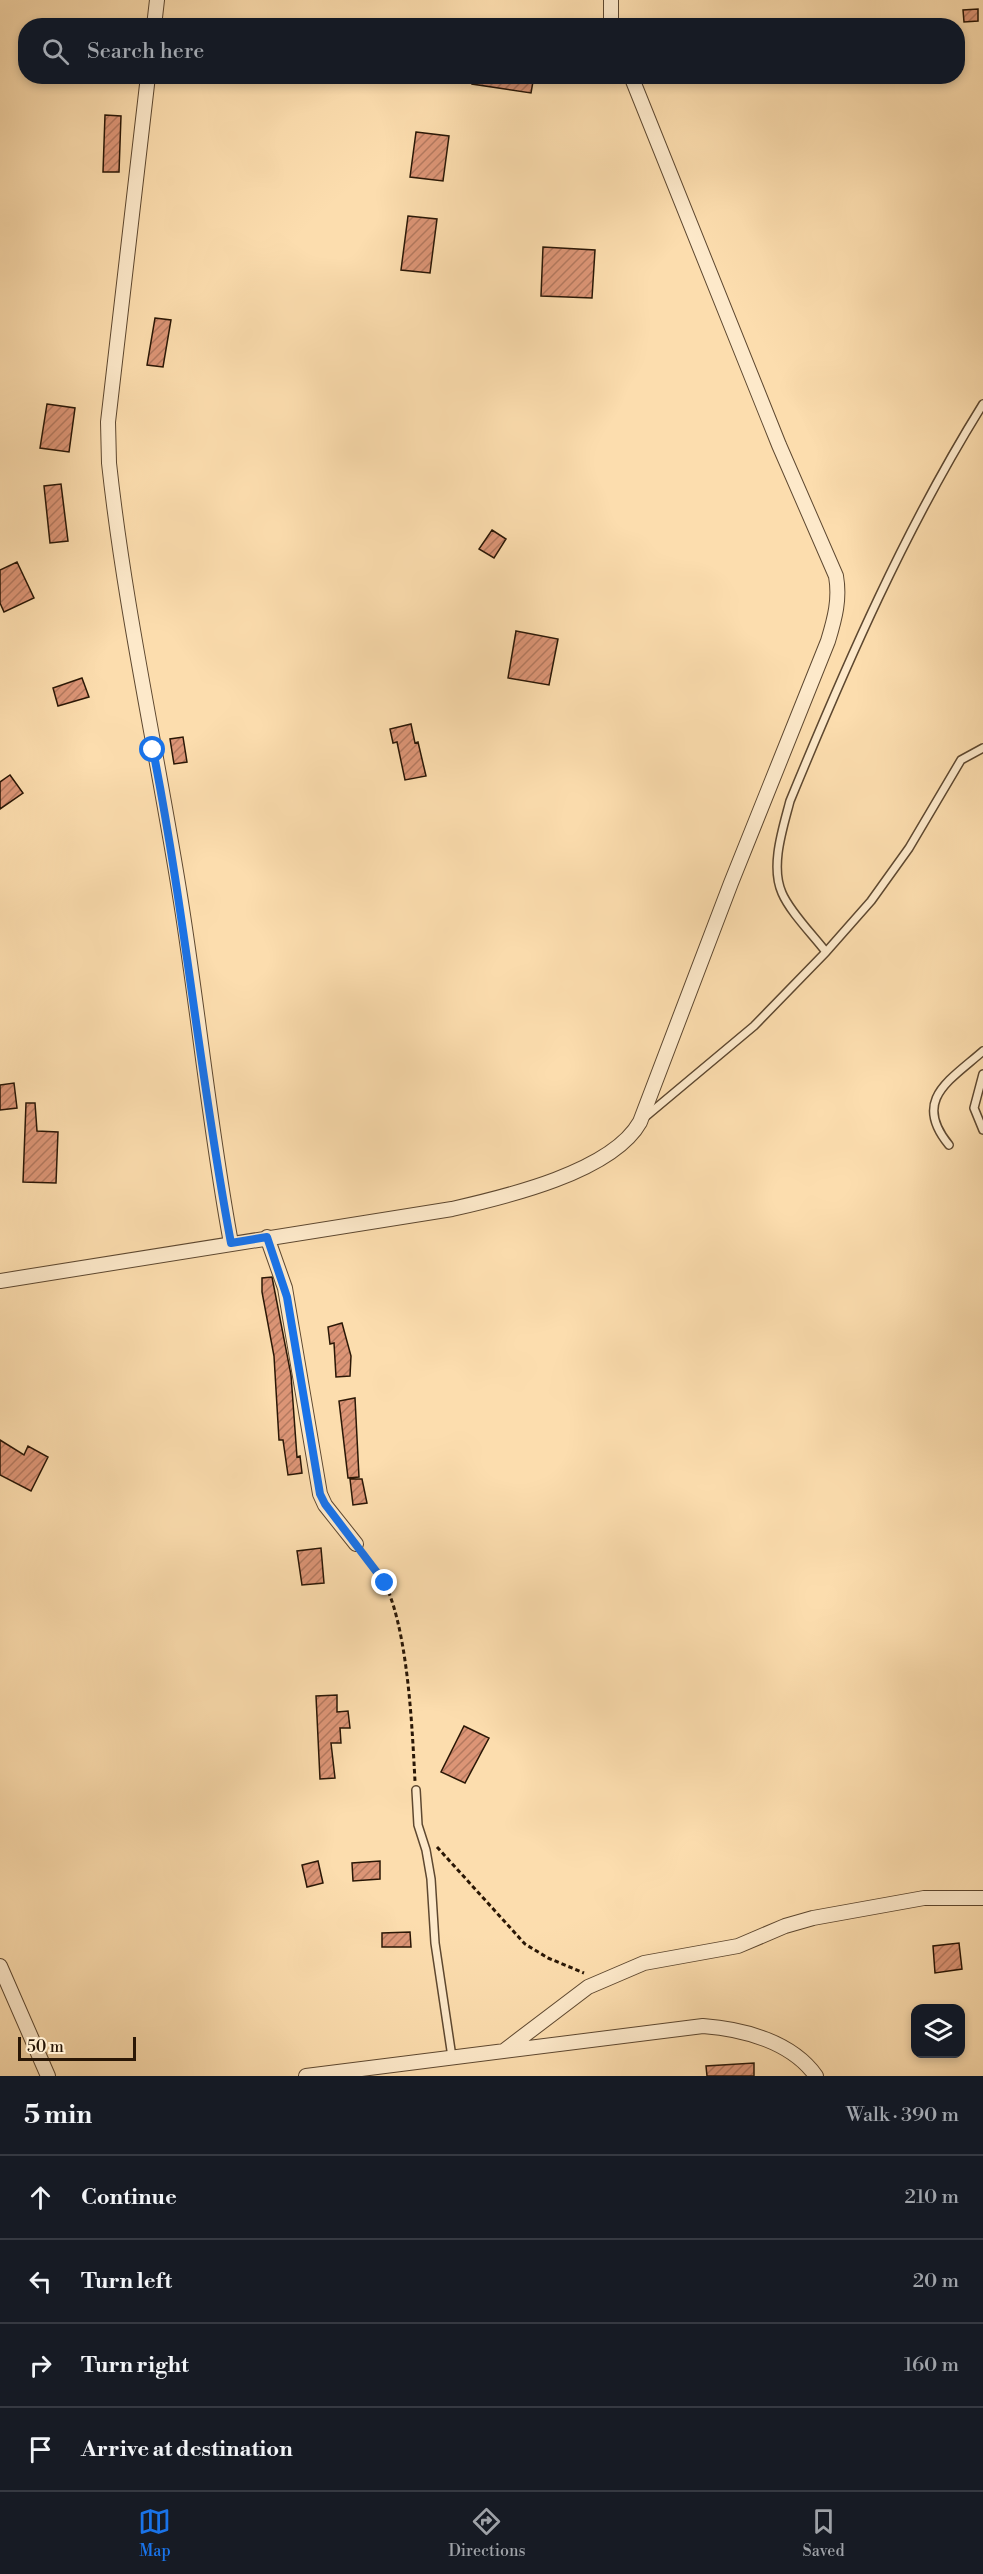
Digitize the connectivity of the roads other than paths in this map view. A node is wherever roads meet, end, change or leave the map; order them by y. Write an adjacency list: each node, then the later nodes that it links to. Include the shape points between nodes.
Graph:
1 (157, 0): 3 (street)
2 (611, 0): 4 (street)
3 (155, 18)
4 (611, 18)
5 (147, 84): 16 (street, via 108,422 109,463 181,903)
6 (634, 84): 12 (street, via 838,590 828,640)
7 (983, 404): 9 (lane, via 942,470 880,593 790,801 781,835 778,880 782,894)
8 (983, 747): 9 (lane, via 961,760 909,848)
9 (826, 952): 12 (lane, via 754,1026)
10 (983, 1051): 14 (lane, via 935,1096 932,1113 937,1130)
11 (983, 1074): 13 (lane, via 974,1108)
12 (640, 1122): 15 (street, via 615,1149 558,1180 510,1196 452,1209)
13 (983, 1130)
14 (949, 1145)
15 (267, 1237): 16 (street); 18 (street, via 287,1297 320,1494)
16 (231, 1243): 17 (street)
17 (0, 1281)
18 (356, 1544)
19 (416, 1790): 23 (lane)
20 (983, 1898): 22 (street, via 924,1898 813,1918 738,1946 644,1963 601,1980)
21 (0, 1966): 24 (street)
22 (503, 2051): 23 (street); 26 (street, via 683,2028 720,2027 785,2048 799,2056)
23 (452, 2057): 25 (street)
24 (48, 2076)
25 (306, 2076)
26 (816, 2076)

